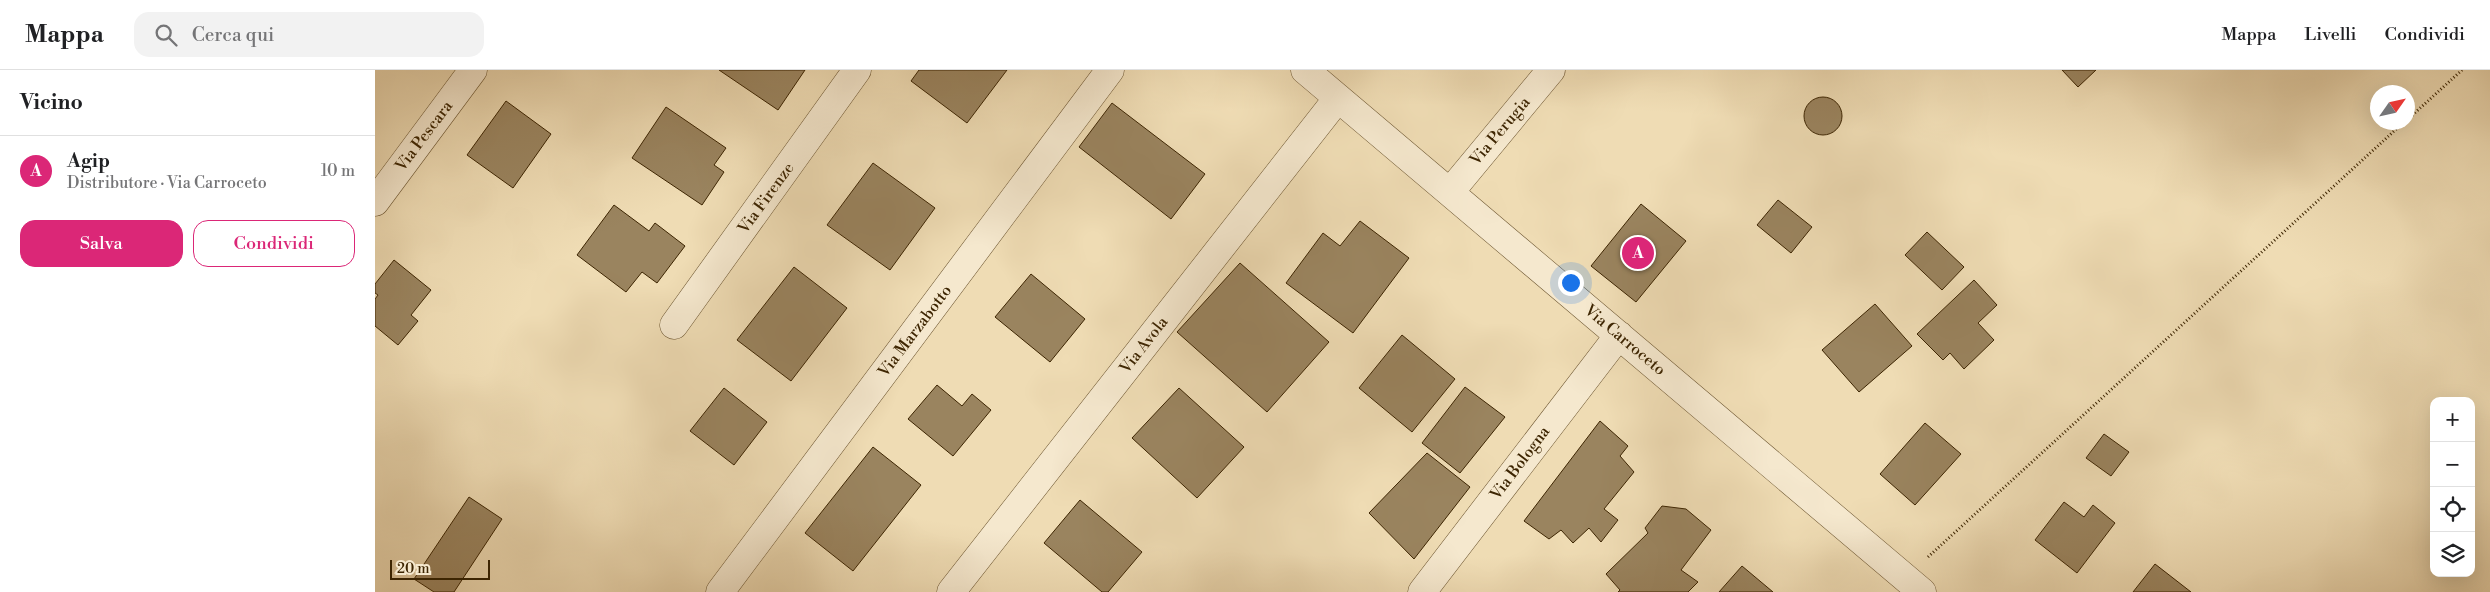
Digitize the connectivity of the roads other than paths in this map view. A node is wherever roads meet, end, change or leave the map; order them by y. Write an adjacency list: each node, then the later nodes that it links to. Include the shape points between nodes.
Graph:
1 (473, 70): 8 (street, Via Pescara)
2 (857, 70): 9 (street, Via Firenze)
3 (1110, 70): 12 (street, Via Marzabotto)
4 (1305, 70): 6 (street, Via Carroceto)
5 (1551, 70): 7 (street, Via Perugia)
6 (1338, 98): 7 (street, Via Carroceto); 13 (street, Via Avola)
7 (1450, 192): 10 (street, Via Carroceto)
8 (375, 202)
9 (674, 325)
10 (1619, 335): 11 (street, Via Carroceto); 14 (street, Via Bologna)
11 (1914, 585)
12 (720, 592)
13 (951, 592)
14 (1422, 592)

